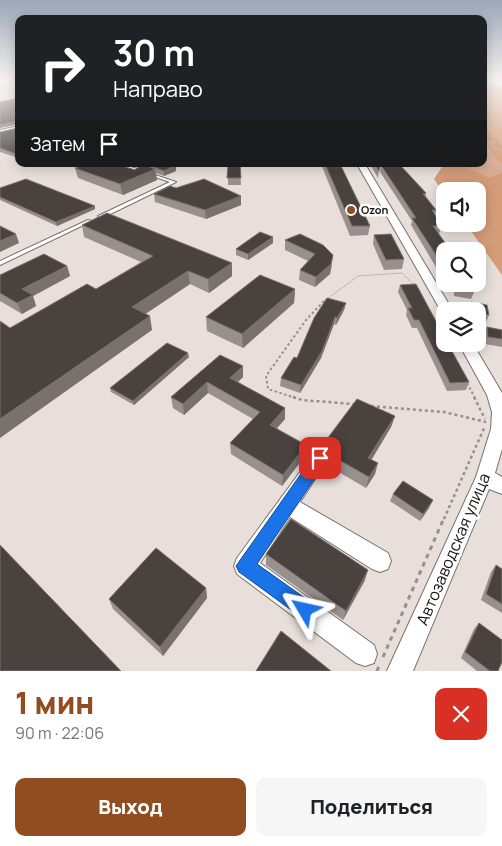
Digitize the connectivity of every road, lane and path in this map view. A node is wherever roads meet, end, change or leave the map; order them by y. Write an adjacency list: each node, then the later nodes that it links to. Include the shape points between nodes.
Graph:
1 (14, 129): 2 (street)
2 (0, 132)
3 (128, 167): 5 (lane, via 174,182)
4 (363, 167): 7 (street)
5 (0, 263)
6 (415, 287): 10 (path, via 402,273 358,276 325,300 306,320 266,376 268,389 302,400)
7 (442, 302)
8 (471, 352): 14 (street, Автозаводская улица, via 495,395 500,412 499,429)
9 (463, 375): 12 (path)
10 (356, 404)
11 (365, 405): 12 (path, via 442,410)
12 (486, 422): 18 (path)
13 (320, 458): 16 (street)
14 (485, 477): 15 (street); 19 (street, Автозаводская улица)
15 (502, 486)
16 (288, 505): 17 (street); 18 (street, via 245,566)
17 (380, 561)
18 (371, 662)
19 (400, 671)

